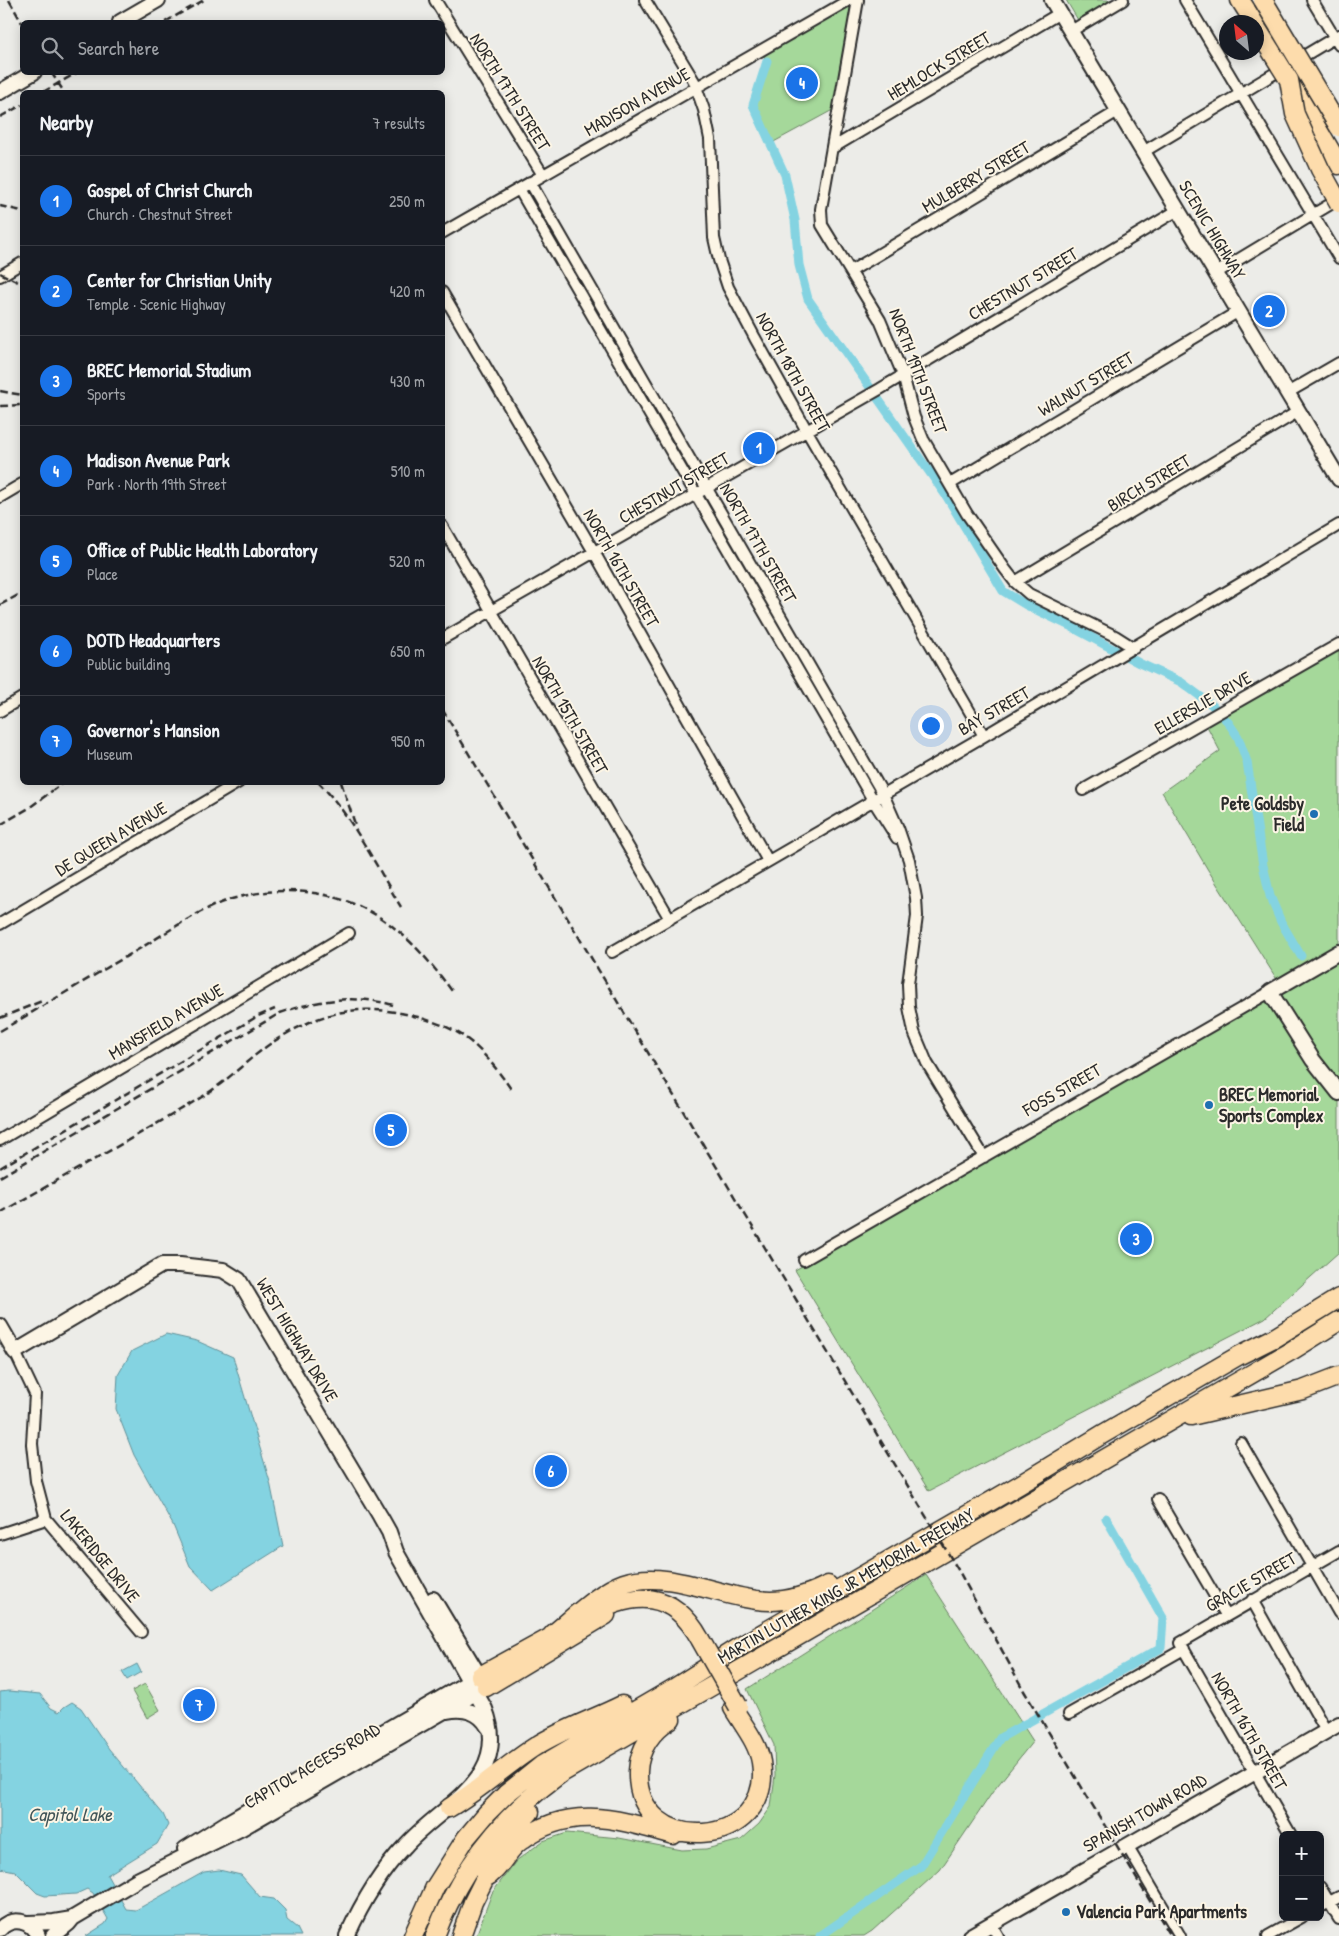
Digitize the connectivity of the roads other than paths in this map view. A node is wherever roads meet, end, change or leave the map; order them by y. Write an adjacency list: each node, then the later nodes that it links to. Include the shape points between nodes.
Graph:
1 (158, 0): 14 (street)
2 (435, 0): 28 (street, NORTH 17TH STREET)
3 (645, 0): 20 (street, NORTH 18TH STREET)
4 (849, 0): 20 (street, MADISON AVENUE)
5 (858, 0): 25 (street, NORTH 19TH STREET)
6 (1052, 0): 12 (street, SCENIC HIGHWAY)
7 (1123, 0): 15 (street)
8 (1185, 0): 22 (street)
9 (1240, 0): 13 (highway)
10 (1263, 0): 24 (highway, bridge)
11 (1312, 0): 16 (street)
12 (1060, 13): 15 (street, SCENIC HIGHWAY); 25 (street, HEMLOCK STREET)
13 (1250, 15)
14 (123, 20)
15 (1070, 31): 23 (street, SCENIC HIGHWAY)
16 (1338, 39): 22 (street)
17 (1264, 40): 19 (highway, bridge)
18 (29, 75): 21 (street)
19 (1289, 80): 27 (highway); 32 (highway, bridge, via 1295,114)
20 (696, 86): 28 (street, MADISON AVENUE); 49 (street, NORTH 18TH STREET, via 710,139 714,238 722,270 754,338)
21 (0, 92)
22 (1241, 94): 26 (street); 34 (street)
23 (1118, 111): 26 (street, SCENIC HIGHWAY); 38 (street, MULBERRY STREET)
24 (1339, 127)
25 (834, 147): 38 (street, NORTH 19TH STREET, via 821,218 824,229)
26 (1143, 152): 33 (street, SCENIC HIGHWAY)
27 (1339, 165)
28 (543, 175): 29 (street, MADISON AVENUE)
29 (530, 182): 30 (street, MADISON AVENUE); 45 (street, NORTH 17TH STREET)
30 (519, 189): 35 (street, MADISON AVENUE); 46 (street, NORTH 17TH STREET)
31 (1339, 199): 34 (street)
32 (1339, 203)
33 (1178, 210): 39 (street, SCENIC HIGHWAY); 44 (street, CHESTNUT STREET)
34 (1313, 214): 36 (street); 39 (street)
35 (445, 231)
36 (1339, 258)
37 (20, 264): 40 (street)
38 (851, 271): 44 (street, NORTH 19TH STREET, via 880,320)
39 (1216, 273): 42 (street, SCENIC HIGHWAY)
40 (0, 276)
41 (445, 297): 58 (street, NORTH 16TH STREET)
42 (1239, 311): 47 (street, SCENIC HIGHWAY); 51 (street, WALNUT STREET)
43 (1339, 363): 47 (street)
44 (902, 375): 49 (street, CHESTNUT STREET); 51 (street, NORTH 19TH STREET, via 920,432)
45 (646, 382): 46 (street); 53 (street, NORTH 17TH STREET)
46 (634, 389): 54 (street, NORTH 17TH STREET)
47 (1288, 393): 48 (street, SCENIC HIGHWAY)
48 (1299, 411): 50 (street, SCENIC HIGHWAY); 59 (street, BIRCH STREET)
49 (807, 431): 53 (street, CHESTNUT STREET); 68 (street, NORTH 18TH STREET)
50 (1339, 479)
51 (950, 484): 59 (street, NORTH 19TH STREET)
52 (20, 485): 55 (street)
53 (707, 487): 54 (street, CHESTNUT STREET); 64 (street, NORTH 17TH STREET)
54 (695, 494): 58 (street, CHESTNUT STREET); 65 (street, NORTH 17TH STREET)
55 (0, 497)
56 (1339, 525): 63 (street, BAY STREET)
57 (445, 531): 60 (street, NORTH 15TH STREET)
58 (594, 552): 60 (street, CHESTNUT STREET); 74 (street, NORTH 16TH STREET)
59 (1015, 582): 63 (street, NORTH 19TH STREET, via 1029,594 1115,636)
60 (492, 611): 61 (street, CHESTNUT STREET); 75 (street, NORTH 15TH STREET)
61 (445, 636)
62 (1339, 644): 70 (street, ELLERSLIE DRIVE)
63 (1131, 649): 68 (street, BAY STREET)
64 (818, 682): 65 (street); 71 (street, NORTH 17TH STREET)
65 (808, 688): 72 (street, NORTH 17TH STREET)
66 (20, 699): 67 (street)
67 (0, 711)
68 (984, 736): 71 (street, BAY STREET)
69 (234, 785): 76 (street, DE QUEEN AVENUE)
70 (1083, 790)
71 (883, 794): 72 (street, BAY STREET); 73 (street, NORTH 17TH STREET)
72 (873, 800): 73 (street, NORTH 17TH STREET); 74 (street, BAY STREET)
73 (904, 847): 83 (street, NORTH 17TH STREET, via 911,865 917,907 908,984 914,1032 927,1063)
74 (768, 861): 75 (street, BAY STREET)
75 (670, 919): 78 (street, BAY STREET)
76 (0, 924)
77 (349, 932): 82 (street, MANSFIELD AVENUE)
78 (612, 952)
79 (1339, 952): 80 (street, FOSS STREET)
80 (1270, 992): 81 (street, via 1313,1060); 83 (street, FOSS STREET)
81 (1339, 1093)
82 (0, 1140)
83 (984, 1157): 84 (street, FOSS STREET)
84 (804, 1260)
85 (1339, 1284): 90 (highway, via 1304,1310 1268,1330)
86 (1339, 1298): 90 (highway, MARTIN LUTHER KING JR MEMORIAL FREEWAY)
87 (1339, 1321): 92 (highway, MARTIN LUTHER KING JR MEMORIAL FREEWAY)
88 (0, 1326): 89 (street)
89 (15, 1352): 95 (street, LAKERIDGE DRIVE, via 34,1394 33,1452 36,1481); 109 (street, WEST HIGHWAY DRIVE, via 162,1266 223,1270 239,1280 389,1532 402,1548)
90 (1238, 1356): 99 (highway, MARTIN LUTHER KING JR MEMORIAL FREEWAY)
91 (1339, 1376): 92 (highway, via 1303,1390 1216,1409)
92 (1157, 1428): 106 (highway, MARTIN LUTHER KING JR MEMORIAL FREEWAY)
93 (1241, 1443): 98 (street)
94 (1158, 1499): 102 (street)
95 (46, 1519): 96 (street); 103 (street, LAKERIDGE DRIVE)
96 (0, 1534)
97 (1339, 1551): 98 (street, GRACIE STREET)
98 (1312, 1566): 100 (street, GRACIE STREET); 101 (street)
99 (876, 1568): 104 (highway, via 807,1594 778,1601 660,1580 632,1581 608,1591); 108 (highway, MARTIN LUTHER KING JR MEMORIAL FREEWAY)
100 (1252, 1600): 102 (street, GRACIE STREET); 114 (street)
101 (1339, 1613)
102 (1226, 1615): 107 (street, GRACIE STREET)
103 (141, 1632)
104 (553, 1634): 105 (highway, via 616,1602 640,1598 675,1609 690,1623); 109 (highway)
105 (698, 1641): 109 (highway, via 667,1611 646,1605 627,1606); 110 (highway)
106 (786, 1643): 110 (highway, via 715,1694 667,1722 649,1739 638,1765 639,1786 648,1807 666,1825 689,1833 712,1833 739,1820 754,1802 761,1783 760,1758); 116 (highway, MARTIN LUTHER KING JR MEMORIAL FREEWAY)
107 (1182, 1646): 112 (street, GRACIE STREET); 117 (street, NORTH 16TH STREET)
108 (737, 1648): 118 (highway, via 546,1740); 135 (highway, MARTIN LUTHER KING JR MEMORIAL FREEWAY, via 559,1754 506,1794 476,1825 450,1862 428,1900)
109 (478, 1684): 111 (street, CAPITOL ACCESS ROAD); 115 (street, WEST HIGHWAY DRIVE); 121 (street, CAPITOL ACCESS ROAD, via 228,1822)
110 (736, 1707): 122 (highway, via 763,1748 767,1770 760,1804 740,1827 703,1840 683,1838 604,1817 565,1820 521,1840)
111 (441, 1713): 115 (street, via 458,1709 470,1711 484,1720); 121 (street, CAPITOL ACCESS ROAD, via 224,1838)
112 (1069, 1714)
113 (1339, 1724): 114 (street, SPANISH TOWN ROAD)
114 (1326, 1731): 117 (street, SPANISH TOWN ROAD)
115 (491, 1733): 118 (street, via 492,1747 484,1769)
116 (577, 1763): 122 (highway, via 510,1834); 136 (highway, MARTIN LUTHER KING JR MEMORIAL FREEWAY, via 531,1797 488,1840 456,1889)
117 (1254, 1771): 119 (street, NORTH 16TH STREET); 120 (street, SPANISH TOWN ROAD)
118 (449, 1808): 134 (street, via 420,1831 388,1865)
119 (1288, 1831)
120 (1126, 1846): 130 (street, SPANISH TOWN ROAD); 140 (street)
121 (154, 1872): 126 (street, CAPITOL ACCESS ROAD)
122 (484, 1878): 137 (highway)
123 (1339, 1897): 124 (street)
124 (1325, 1905): 127 (street)
125 (0, 1914): 129 (street)
126 (73, 1918): 129 (street); 133 (street, CAPITOL ACCESS ROAD)
127 (1339, 1919)
128 (1295, 1921): 141 (street)
129 (26, 1922): 131 (street, via 11,1921); 132 (street)
130 (991, 1924): 138 (street, SPANISH TOWN ROAD); 139 (street)
131 (0, 1929)
132 (38, 1936)
133 (53, 1936)
134 (347, 1936)
135 (413, 1936)
136 (435, 1936)
137 (461, 1936)
138 (970, 1936)
139 (998, 1936)
140 (1180, 1936)
141 (1268, 1936)

